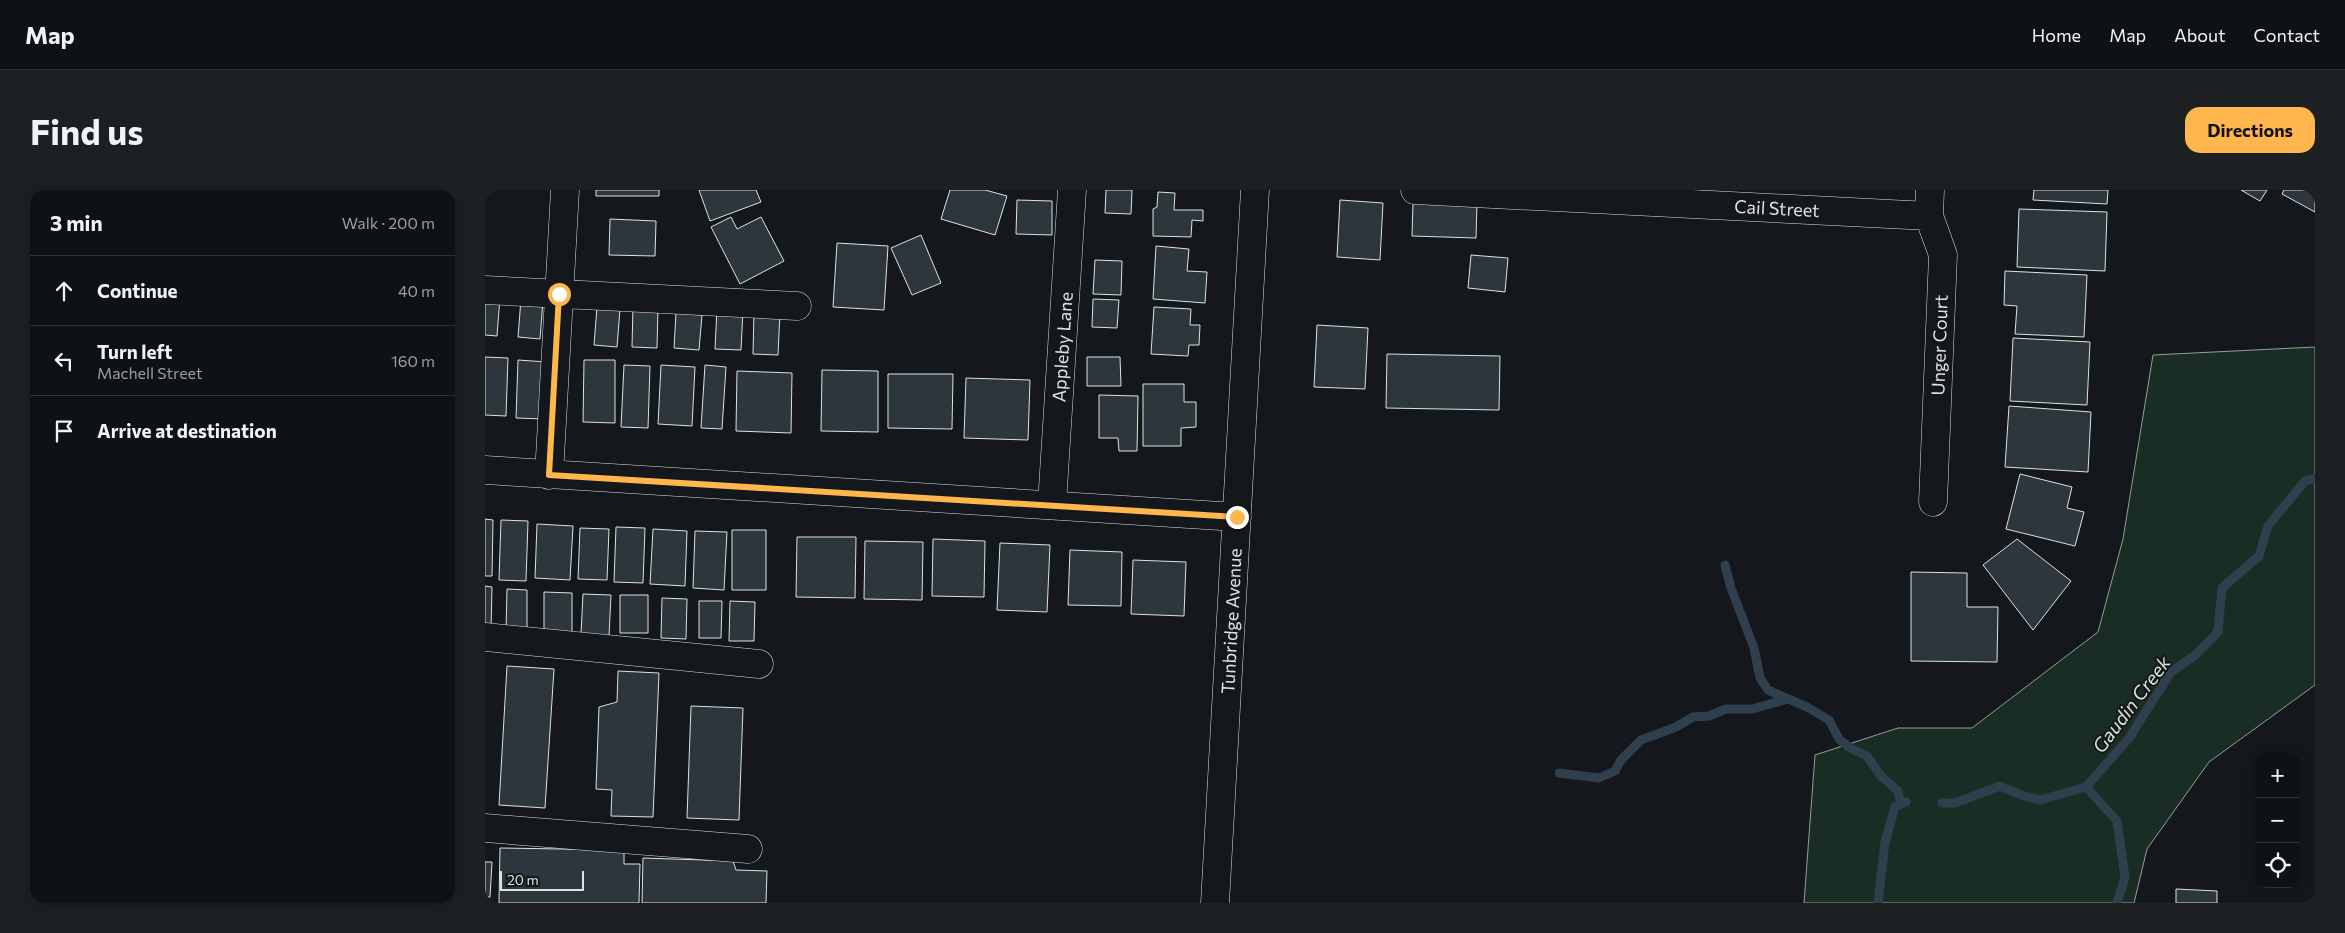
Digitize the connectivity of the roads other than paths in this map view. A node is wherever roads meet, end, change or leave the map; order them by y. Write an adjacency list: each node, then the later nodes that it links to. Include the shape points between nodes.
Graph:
1 (565, 190): 8 (street)
2 (1072, 190): 13 (street, Appleby Lane)
3 (1255, 190): 14 (street, Tunbridge Avenue)
4 (1415, 190): 5 (street, Cail Street)
5 (1583, 194): 6 (street, Cail Street)
6 (1930, 203): 12 (street, Unger Court, via 1943,255)
7 (485, 290): 8 (street)
8 (559, 294): 9 (street); 11 (street)
9 (797, 306)
10 (485, 470): 11 (street)
11 (549, 475): 13 (street)
12 (1933, 502)
13 (1052, 504): 14 (street)
14 (1237, 517): 19 (street, Tunbridge Avenue)
15 (485, 637): 16 (street)
16 (759, 664)
17 (485, 828): 18 (street)
18 (748, 849)
19 (1215, 903)

